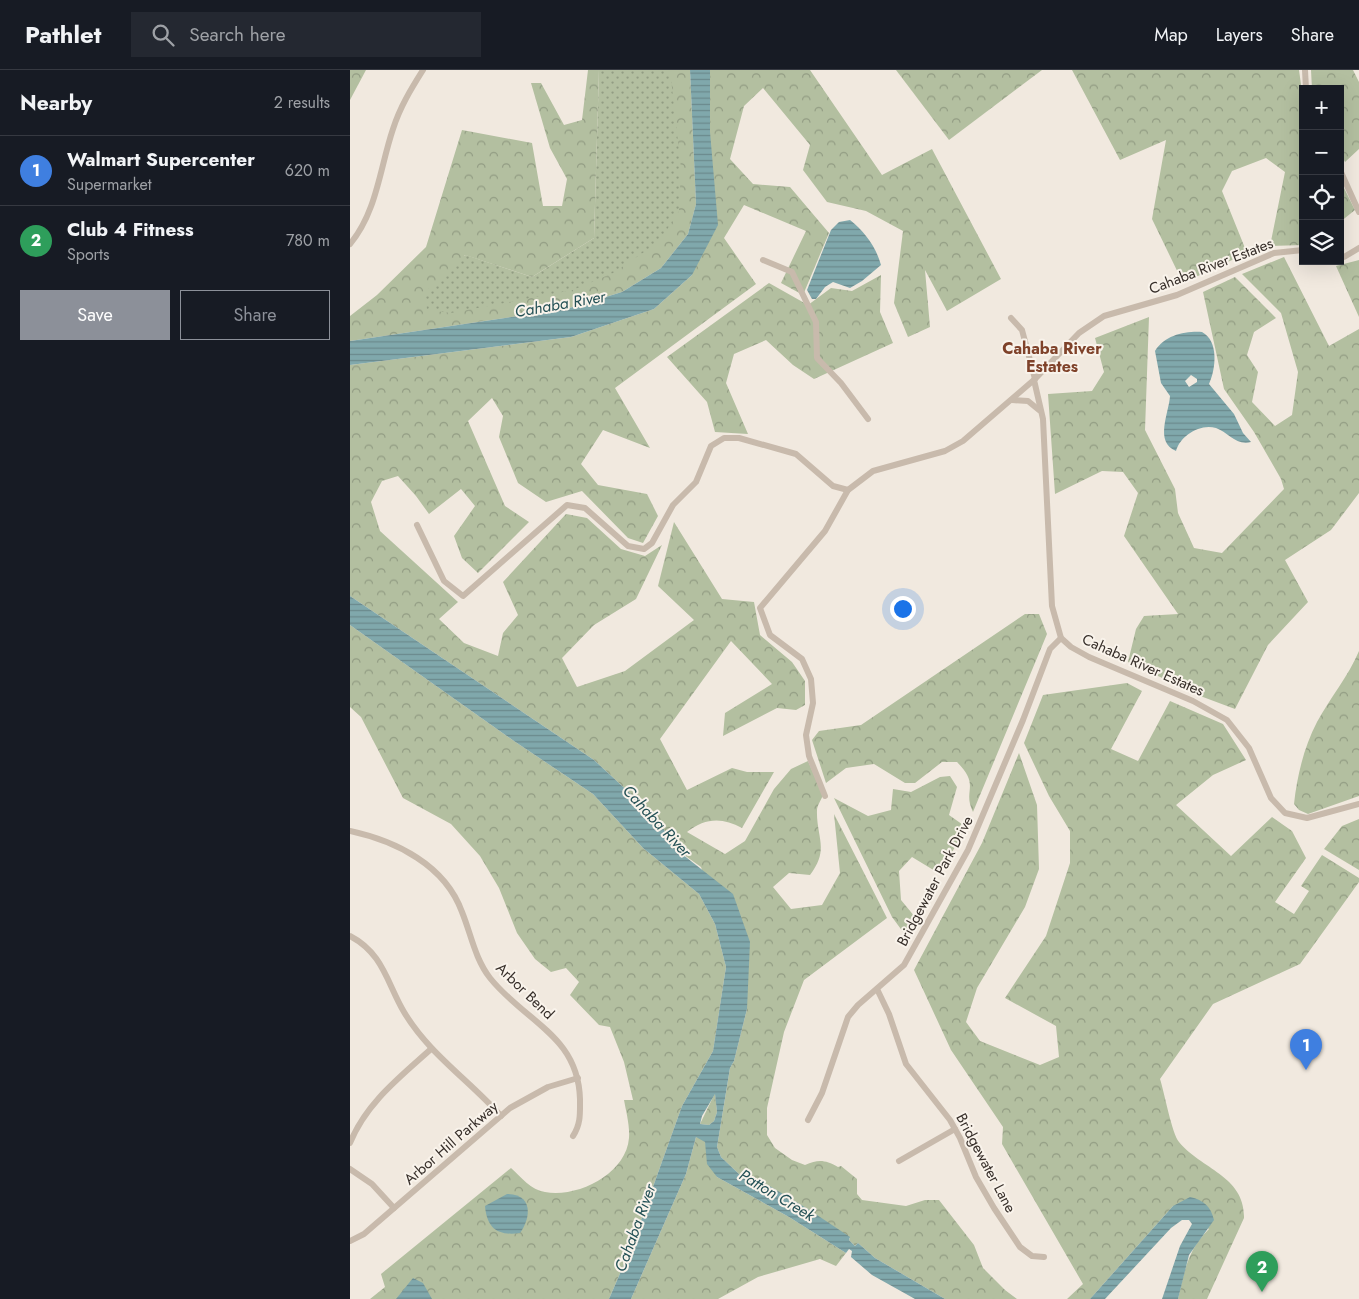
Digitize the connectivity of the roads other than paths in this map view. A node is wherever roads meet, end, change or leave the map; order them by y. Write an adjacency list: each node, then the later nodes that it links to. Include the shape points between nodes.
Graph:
1 (423, 70): 6 (street, via 393,127 366,221)
2 (1305, 70): 3 (street)
3 (1306, 85)
4 (1342, 175): 5 (street)
5 (1359, 212)
6 (350, 244)
7 (1359, 248): 9 (street)
8 (1299, 250): 12 (street, Cahaba River Estates, via 1274,253 1177,295 1104,316 1079,332)
9 (1344, 257)
10 (763, 260): 15 (street, via 792,272 816,322 817,358)
11 (1011, 318): 12 (street, via 1022,330)
12 (1035, 380): 13 (street, Cahaba River Estates); 14 (street, Cahaba River Estates)
13 (1012, 400): 14 (street, via 1028,401); 16 (street, Cahaba River Estates, via 964,441 945,451 873,471)
14 (1040, 411): 18 (street, Cahaba River Estates, via 1043,419 1052,606)
15 (868, 419)
16 (848, 490): 17 (street, via 833,486 796,454 739,438 724,438 711,446 696,482 673,506 652,544 644,549 628,546 585,508 567,505 463,596 444,580); 19 (street, Cahaba River Estates, via 825,530 760,608 770,635 802,659 811,679 813,703 806,735 809,756)
17 (417, 525)
18 (1062, 638): 20 (street, Cahaba River Estates, via 1089,657 1177,693 1223,717 1243,739 1271,798 1285,813 1307,818); 23 (street, Bridgewater Park Drive, via 1050,649 968,850 909,957)
19 (825, 796)
20 (1359, 804)
21 (350, 831): 25 (street, Arbor Bend, via 394,845 445,881 460,905 488,976 563,1046)
22 (350, 936): 24 (street, via 376,956 404,1012)
23 (877, 989): 27 (street, Bridgewater Park Drive, via 852,1010 844,1025 822,1093); 28 (street, Bridgewater Lane, via 906,1064)
24 (431, 1049): 26 (street); 30 (street, via 377,1098 360,1122)
25 (578, 1078): 26 (street, Arbor Hill Parkway, via 539,1091); 29 (street, Arbor Bend, via 580,1123)
26 (501, 1116): 33 (street, Arbor Hill Parkway)
27 (808, 1120)
28 (955, 1129): 31 (street); 35 (street, Bridgewater Lane, via 982,1188 1016,1243 1032,1256)
29 (573, 1136)
30 (350, 1144)
31 (899, 1160)
32 (350, 1169): 33 (street, via 372,1184)
33 (394, 1208): 34 (street, Arbor Hill Parkway, via 364,1234)
34 (350, 1241)
35 (1044, 1257)

